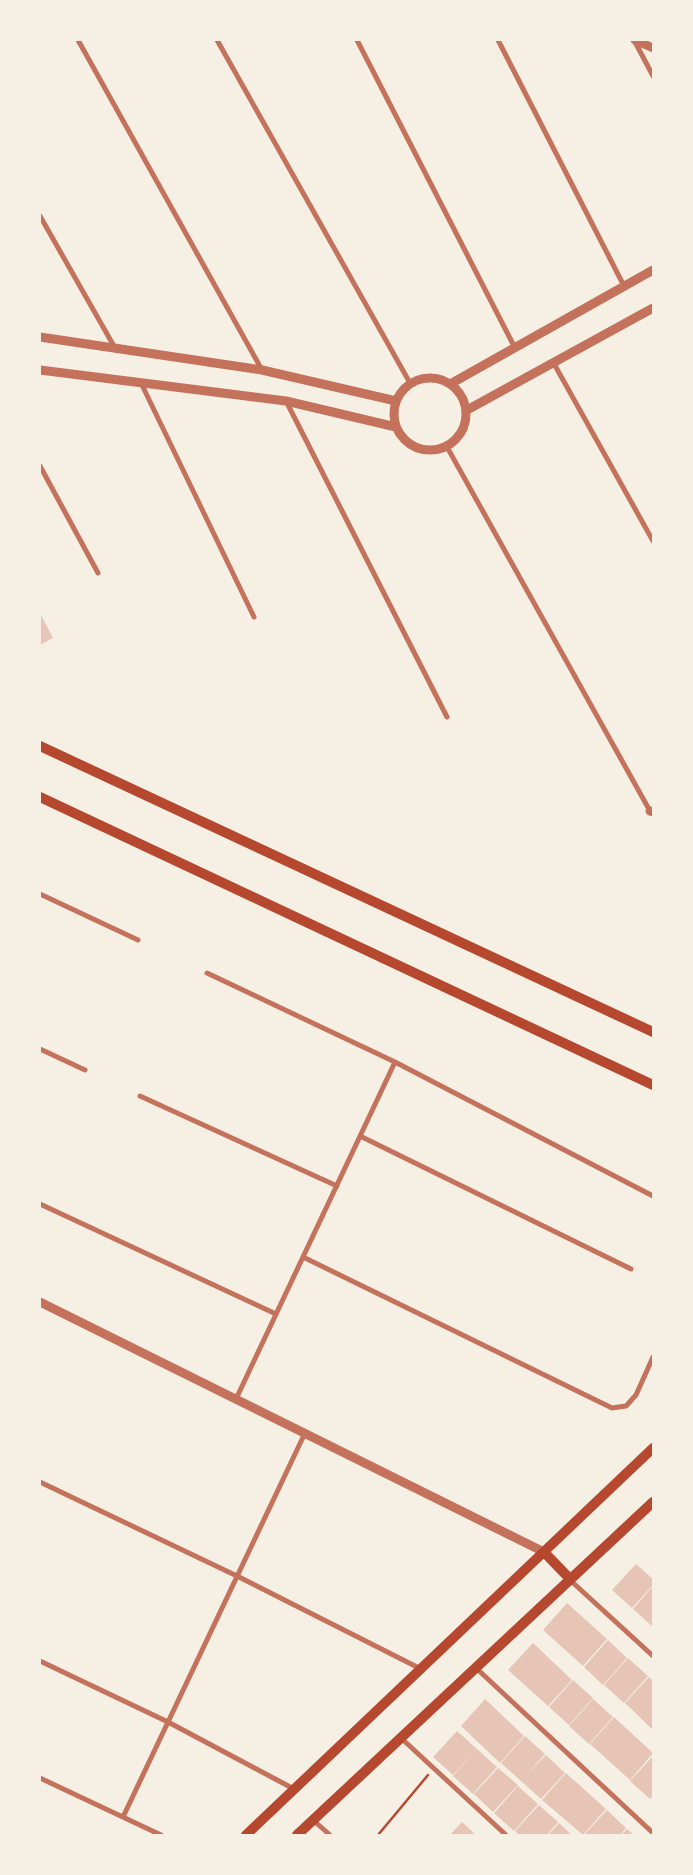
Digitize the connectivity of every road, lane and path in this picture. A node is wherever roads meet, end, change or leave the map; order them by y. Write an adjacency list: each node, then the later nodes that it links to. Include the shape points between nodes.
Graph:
1 (78, 40): 17 (street)
2 (217, 40): 19 (street)
3 (357, 40): 14 (street)
4 (498, 40): 10 (street)
5 (634, 40): 6 (street); 7 (street)
6 (653, 48)
7 (653, 76)
8 (40, 216): 13 (street)
9 (653, 270): 10 (street)
10 (624, 286): 14 (street)
11 (653, 308): 15 (street)
12 (40, 337): 13 (street)
13 (115, 348): 17 (street)
14 (515, 348): 20 (street)
15 (553, 362): 23 (street); 27 (street)
16 (40, 370): 18 (street)
17 (262, 370): 22 (street)
18 (141, 383): 21 (street); 29 (street)
19 (410, 383): 20 (street, via 434,377); 22 (street)
20 (452, 384): 23 (street, via 463,397)
21 (286, 401): 24 (street); 30 (street)
22 (396, 401): 24 (street)
23 (467, 410): 25 (street, via 462,432)
24 (396, 427): 25 (street, via 402,438 418,448 435,450)
25 (447, 447): 33 (street)
26 (40, 466): 28 (street)
27 (653, 541)
28 (98, 574)
29 (254, 617)
30 (447, 717)
31 (40, 746): 37 (main road)
32 (40, 798): 41 (main road)
33 (651, 811)
34 (40, 894): 35 (street)
35 (138, 940)
36 (207, 973): 39 (street)
37 (653, 1032)
38 (40, 1049): 40 (street)
39 (395, 1062): 43 (street); 45 (street)
40 (85, 1070)
41 (653, 1085)
42 (140, 1096): 44 (street)
43 (360, 1136): 44 (street); 48 (street)
44 (337, 1186): 47 (street)
45 (653, 1196)
46 (40, 1204): 50 (street)
47 (303, 1257): 50 (street); 51 (street, via 612,1408 626,1406 636,1395)
48 (631, 1269)
49 (40, 1302): 52 (street)
50 (276, 1314): 52 (street)
51 (653, 1357)
52 (236, 1399): 53 (street)
53 (305, 1434): 57 (street); 58 (street)
54 (653, 1448): 57 (main road)
55 (40, 1482): 58 (street)
56 (653, 1502): 59 (main road)
57 (544, 1552): 59 (main road); 63 (main road)
58 (237, 1576): 63 (street); 64 (street)
59 (570, 1579): 60 (street); 62 (main road)
60 (653, 1656)
61 (40, 1661): 64 (street)
62 (476, 1668): 65 (main road); 71 (street)
63 (421, 1669): 68 (main road)
64 (168, 1722): 68 (street); 69 (street)
65 (401, 1737): 66 (street); 70 (main road)
66 (434, 1768): 76 (path); 77 (street)
67 (40, 1778): 69 (street)
68 (295, 1789): 73 (main road)
69 (123, 1817): 72 (street)
70 (313, 1819): 74 (main road); 75 (street)
71 (653, 1833)
72 (161, 1835)
73 (246, 1835)
74 (297, 1835)
75 (330, 1835)
76 (378, 1835)
77 (506, 1835)

